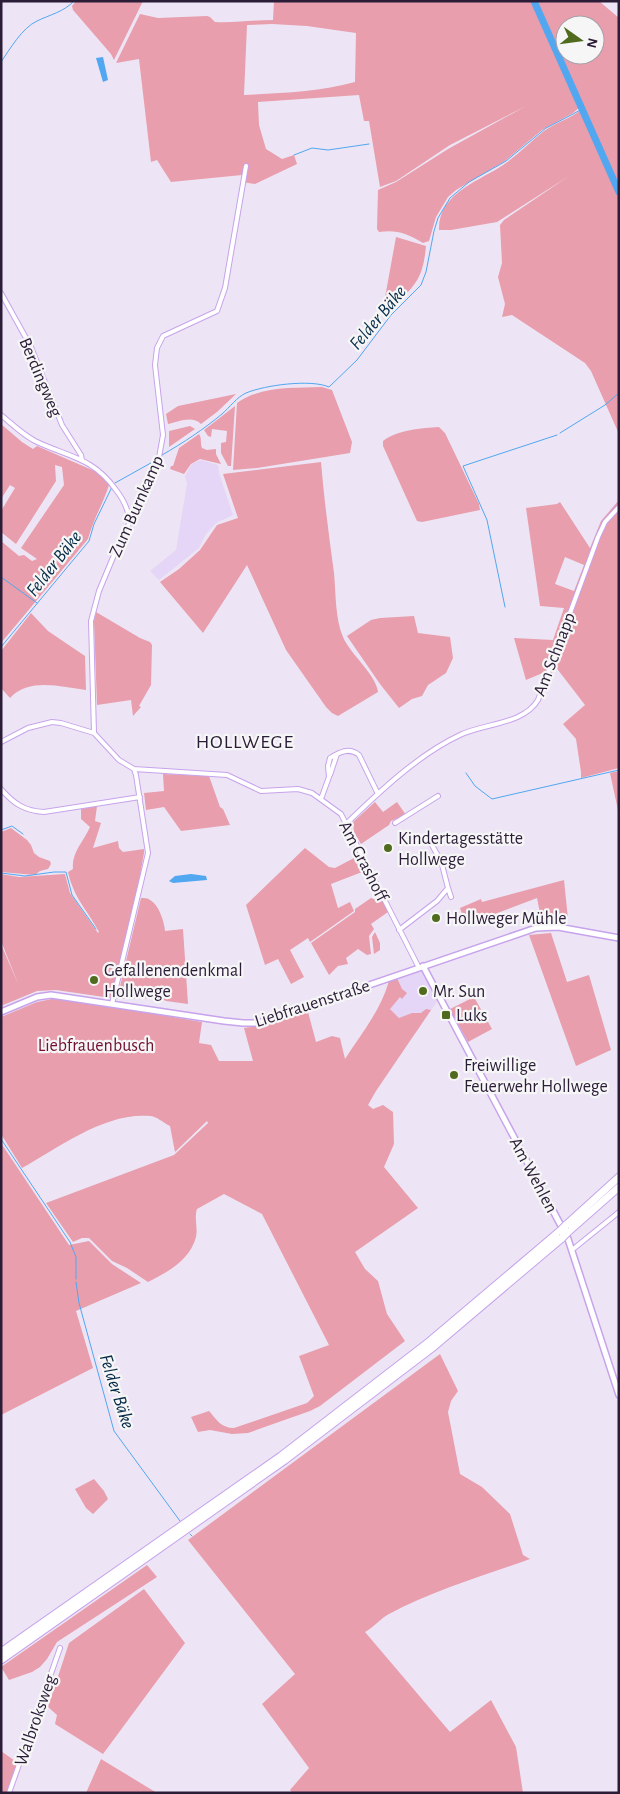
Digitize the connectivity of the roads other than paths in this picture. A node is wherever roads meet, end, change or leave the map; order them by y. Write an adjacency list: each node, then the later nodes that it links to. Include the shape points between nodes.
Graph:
1 (246, 166): 6 (street, Zum Burnkamp, via 225,288 217,311 163,336 157,348 155,365 163,435 158,463)
2 (1, 293): 4 (street, Berdingweg, via 34,353 65,432)
3 (1, 414): 4 (street, via 30,438)
4 (82, 460): 5 (street, via 102,472)
5 (126, 506): 6 (street); 8 (street)
6 (137, 506): 8 (street, Zum Burnkamp)
7 (619, 507): 15 (street, Am Schnapp, via 605,522 598,537 534,707 524,715 461,734 438,747)
8 (130, 521): 9 (street, Zum Burnkamp, via 99,591 91,620)
9 (94, 733): 10 (street, via 52,722 28,728); 11 (street, via 119,760)
10 (1, 742)
11 (134, 769): 12 (street, Am Grashoff); 13 (street)
12 (141, 770): 13 (street); 18 (street, Am Grashoff, via 227,775 257,790 304,789)
13 (136, 775): 17 (street)
14 (1, 789): 17 (street, via 26,809 39,811)
15 (378, 794): 18 (street, via 360,755 348,750 330,758 329,777); 20 (street, Am Schnapp)
16 (438, 796): 19 (street)
17 (140, 797): 27 (street, via 148,853)
18 (321, 799): 20 (street, Am Grashoff, via 341,814)
19 (395, 823)
20 (346, 824): 24 (street, Am Grashoff)
21 (429, 840): 22 (street, via 441,861)
22 (448, 888): 23 (street); 24 (street, via 437,901)
23 (451, 898)
24 (399, 930): 26 (street, Am Grashoff)
25 (619, 938): 26 (street, Liebfrauenstraße, via 541,927)
26 (421, 967): 27 (street, Liebfrauenstraße, via 258,1023); 34 (street, Am Wehlen)
27 (112, 1004): 28 (street, Liebfrauenstraße, via 44,996)
28 (1, 1012)
29 (619, 1177): 32 (highway)
30 (619, 1186): 32 (highway)
31 (619, 1212): 34 (street)
32 (567, 1229): 33 (highway, bridge)
33 (561, 1234): 37 (highway, via 296,1444); 38 (highway, via 425,1353 293,1454)
34 (572, 1250): 35 (street, Am Wehlen)
35 (619, 1395)
36 (60, 1648): 39 (street, Walbroksweg)
37 (1, 1652)
38 (1, 1660)
39 (9, 1793)

